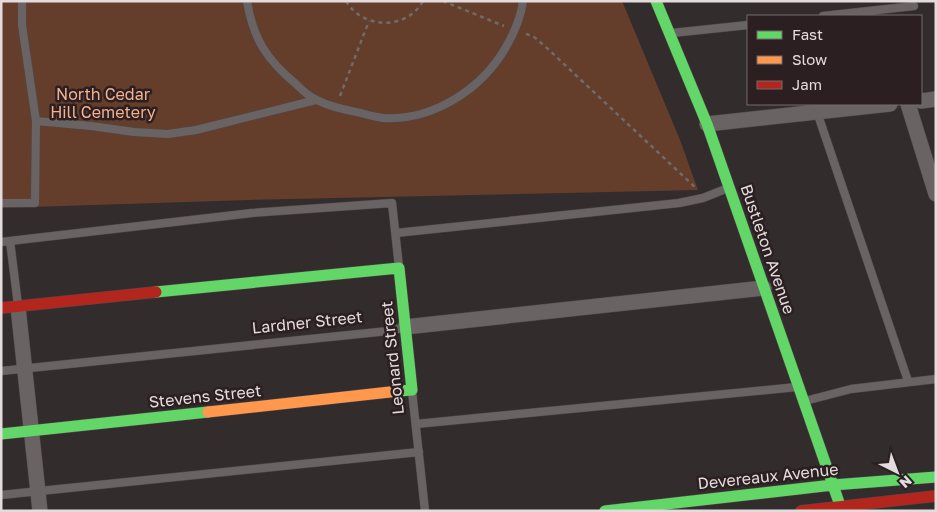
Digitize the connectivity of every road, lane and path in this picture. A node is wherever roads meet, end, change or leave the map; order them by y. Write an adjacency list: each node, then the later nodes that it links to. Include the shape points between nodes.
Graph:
1 (22, 1): 21 (lane, via 22,25)
2 (247, 1): 15 (lane, via 253,28 264,51 279,70)
3 (346, 1): 10 (path, via 357,14)
4 (423, 1): 10 (path, via 410,16 397,22)
5 (443, 1): 12 (path)
6 (523, 1): 12 (lane)
7 (656, 1): 13 (street, Bustleton Avenue)
8 (914, 6): 9 (lane)
9 (832, 15)
10 (369, 21): 19 (path)
11 (747, 25): 13 (lane)
12 (515, 30): 19 (lane, via 500,57 482,79 436,108 383,118); 24 (path, via 533,36 548,49)
13 (670, 34): 22 (street, Bustleton Avenue)
14 (936, 99): 16 (street)
15 (316, 100): 19 (lane); 21 (lane, via 168,134)
16 (922, 101)
17 (881, 105): 20 (street)
18 (908, 105): 25 (street)
19 (336, 107)
20 (817, 112): 22 (street); 37 (lane)
21 (36, 120): 26 (lane, via 35,203)
22 (707, 124): 23 (street, Bustleton Avenue)
23 (729, 188): 27 (lane, via 679,203); 30 (street, Bustleton Avenue)
24 (698, 190)
25 (935, 192)
26 (1, 203)
27 (396, 233): 28 (lane, Leonard Street, via 392,203 252,213); 29 (lane, Leonard Street)
28 (6, 241): 31 (lane)
29 (399, 268): 31 (street); 33 (street, Leonard Street)
30 (764, 288): 33 (street, Lardner Street); 38 (street, Bustleton Avenue)
31 (18, 307): 32 (street); 34 (street)
32 (1, 308)
33 (405, 327): 34 (lane, Lardner Street); 39 (street, Leonard Street)
34 (25, 369): 35 (lane, Lardner Street); 42 (street)
35 (1, 371)
36 (936, 378): 37 (lane)
37 (908, 382): 40 (lane)
38 (799, 387): 40 (street, Bustleton Avenue); 41 (lane)
39 (412, 390): 41 (lane, Leonard Street); 42 (street, Stevens Street)
40 (804, 401): 46 (street, Bustleton Avenue)
41 (416, 424): 44 (lane, Leonard Street)
42 (32, 431): 43 (street, Stevens Street); 47 (street)
43 (1, 434)
44 (419, 452): 47 (lane); 52 (lane, Leonard Street)
45 (936, 477): 46 (street, Devereaux Avenue)
46 (833, 485): 50 (street, Bustleton Avenue); 53 (street, Devereaux Avenue)
47 (38, 491): 48 (lane); 51 (street)
48 (1, 495)
49 (936, 496): 50 (street)
50 (841, 509): 54 (street)
51 (40, 511)
52 (425, 511)
53 (605, 511)
54 (801, 511)

